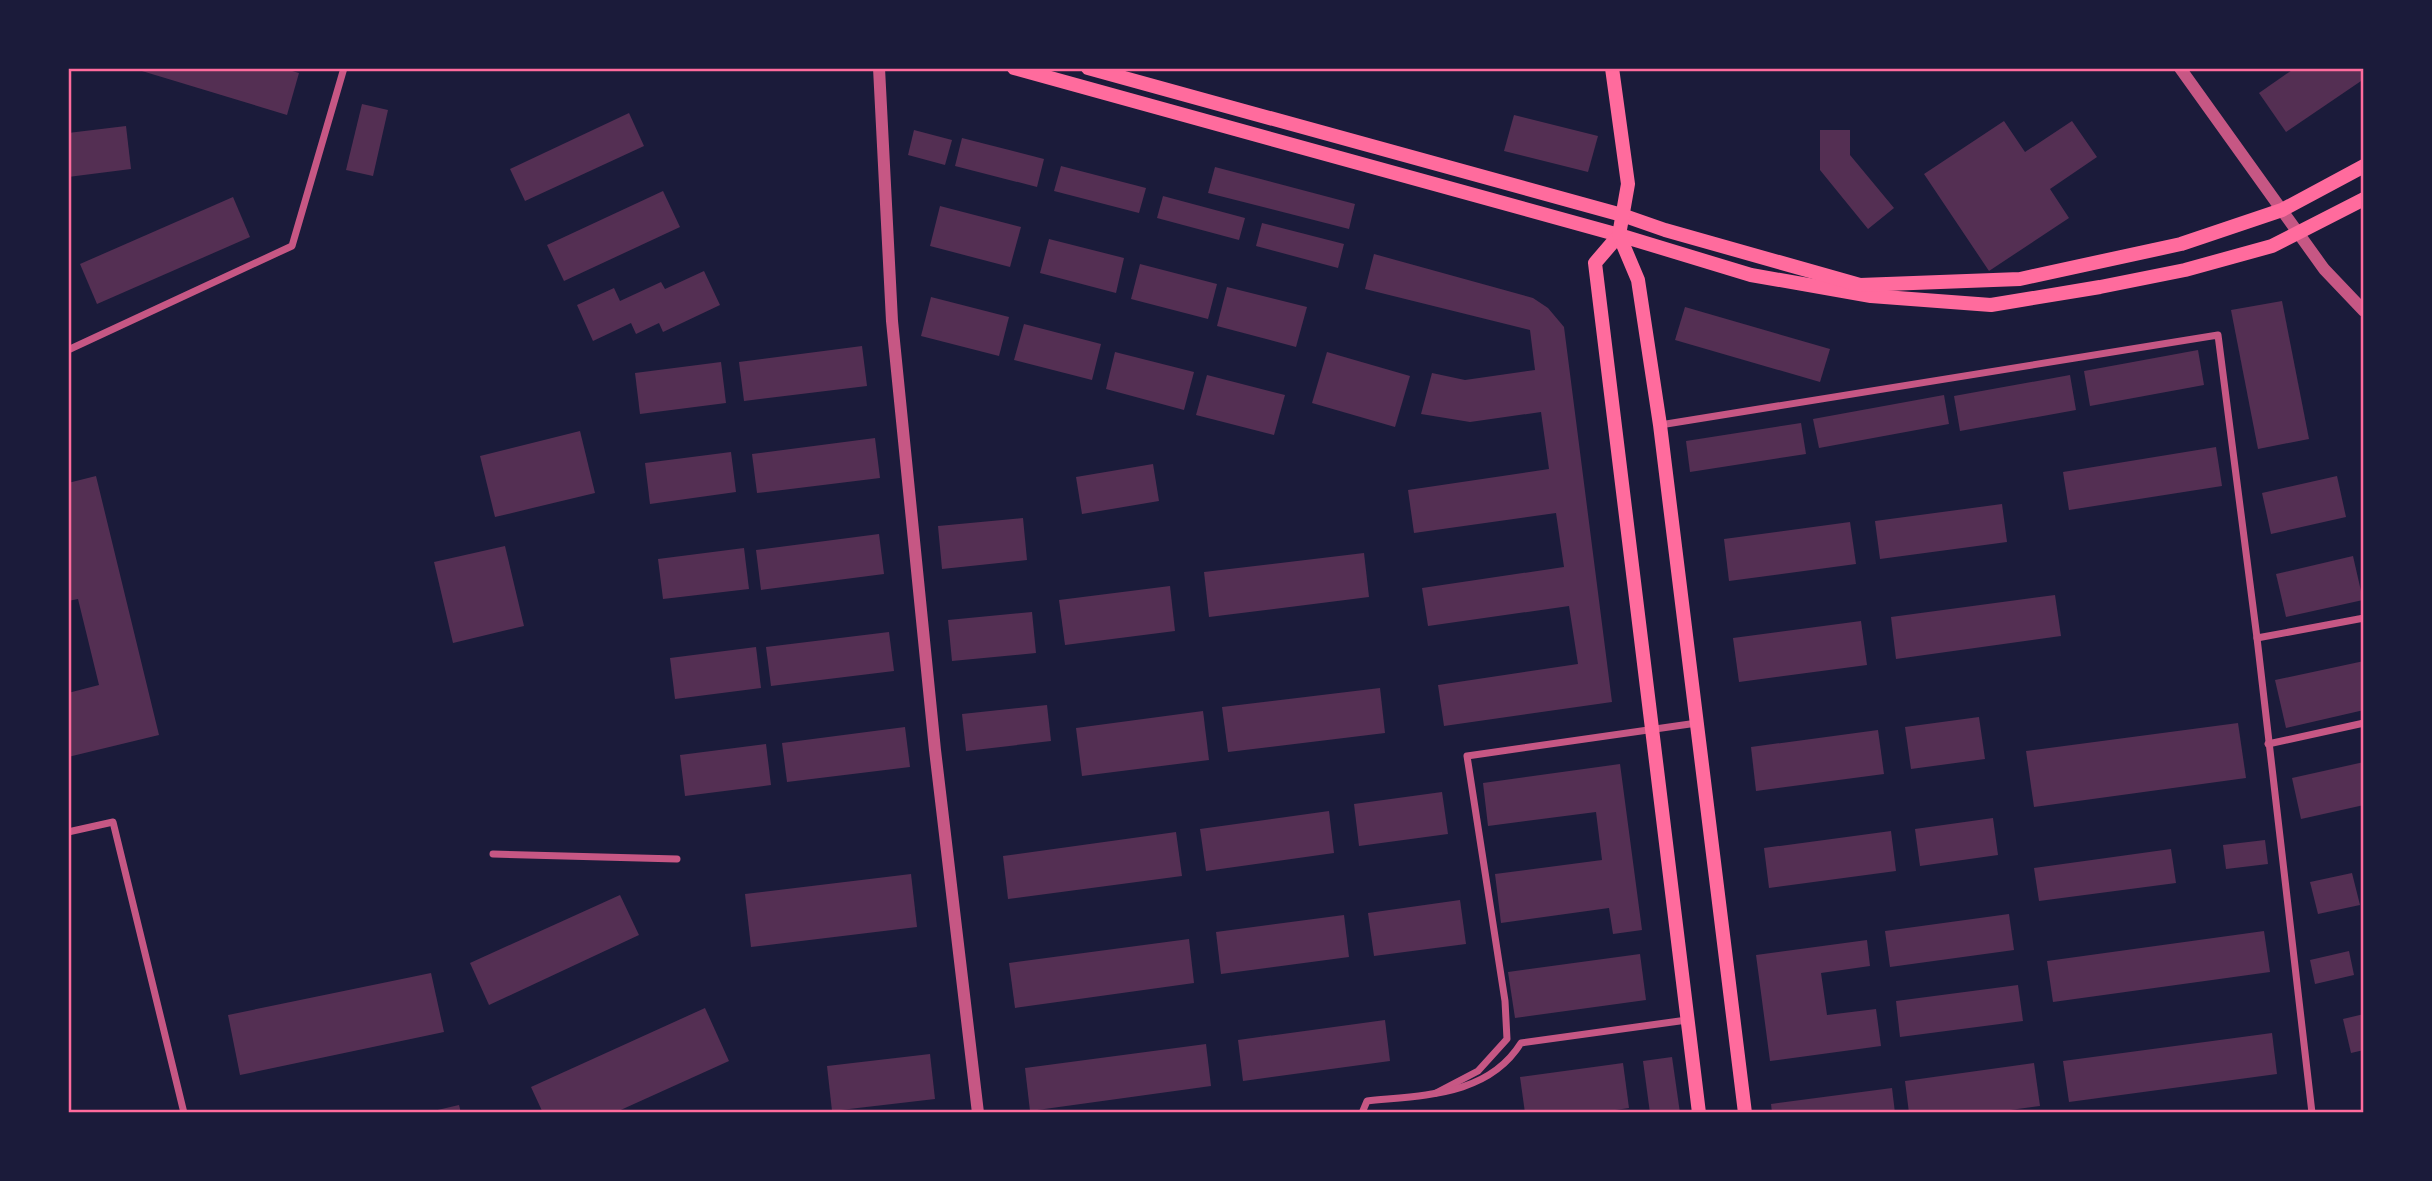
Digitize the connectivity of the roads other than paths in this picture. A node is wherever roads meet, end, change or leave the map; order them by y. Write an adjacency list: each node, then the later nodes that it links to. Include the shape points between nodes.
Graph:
1 (344, 68): 14 (street, via 292,246)
2 (879, 68): 28 (street, via 892,321 935,750)
3 (1014, 68): 12 (main road)
4 (1088, 68): 10 (main road)
5 (1612, 68): 10 (main road, via 1628,184)
6 (2180, 68): 9 (street)
7 (2364, 166): 9 (main road)
8 (2364, 199): 11 (main road)
9 (2282, 210): 10 (main road, via 2181,244 2020,279 1860,285); 11 (street)
10 (1622, 215): 12 (main road)
11 (2299, 234): 12 (main road, via 2185,270 1991,305 1871,296 1751,275); 13 (street)
12 (1619, 235): 15 (main road, via 1638,279); 20 (main road, via 1595,263)
13 (2364, 311)
14 (68, 350)
15 (1660, 425): 17 (street, via 2218,335); 18 (main road)
16 (2364, 618): 17 (street)
17 (2257, 638): 21 (street)
18 (1697, 723): 20 (street); 31 (main road)
19 (2364, 723): 21 (street)
20 (1650, 730): 25 (main road); 26 (street, via 1468,756 1507,1039 1478,1071)
21 (2268, 744): 32 (street)
22 (68, 832): 27 (street, via 113,822)
23 (493, 854): 24 (street)
24 (677, 859)
25 (1688, 1020): 26 (street, via 1521,1043 1511,1059 1479,1083); 30 (main road)
26 (1436, 1093): 29 (street, via 1367,1101)
27 (184, 1113)
28 (978, 1113)
29 (1362, 1113)
30 (1699, 1113)
31 (1745, 1113)
32 (2312, 1113)

